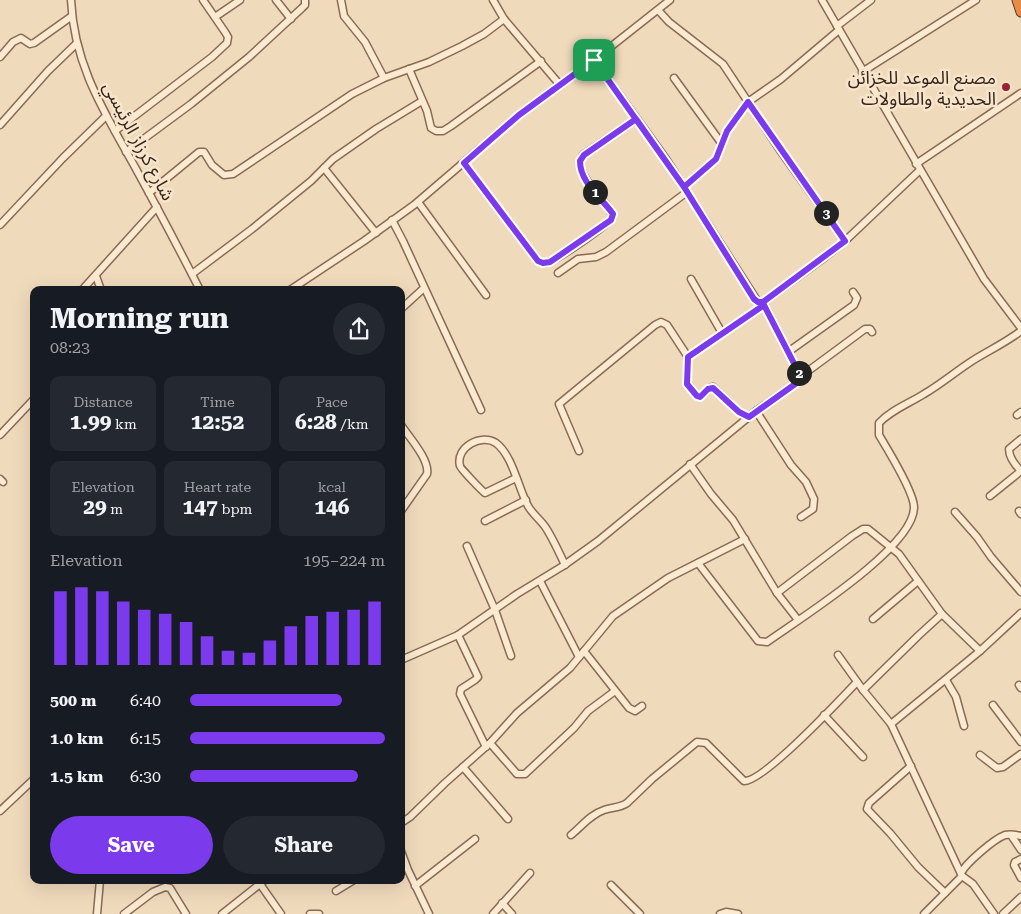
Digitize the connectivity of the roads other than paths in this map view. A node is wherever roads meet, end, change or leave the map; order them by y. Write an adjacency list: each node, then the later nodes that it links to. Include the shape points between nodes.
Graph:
1 (71, 0): 15 (street, شارع كرزاز الرئيسي)
2 (203, 0): 16 (street)
3 (240, 0): 16 (street)
4 (276, 0): 17 (street)
5 (305, 0): 17 (street, via 305,5)
6 (341, 0): 26 (street, via 344,16 364,42)
7 (492, 0): 18 (street)
8 (822, 0): 19 (street)
9 (871, 0): 19 (street)
10 (976, 0): 25 (street)
11 (1017, 0): 14 (highway)
12 (666, 1): 13 (street)
13 (658, 10): 22 (street); 31 (street, via 723,64)
14 (1021, 12)
15 (72, 16): 20 (street, شارع كرزاز الرئيسي); 21 (street, via 34,43 21,38 17,40)
16 (215, 17): 35 (street, via 228,37 223,48)
17 (290, 19): 37 (street, via 249,57)
18 (504, 19): 23 (street); 24 (street, via 462,46)
19 (838, 28): 25 (street); 31 (street, via 781,79)
20 (77, 43): 32 (street, شارع كرزاز الرئيسي, via 81,61); 34 (street)
21 (0, 57)
22 (594, 60): 28 (street); 33 (street)
23 (541, 61): 28 (street); 30 (street, via 443,131 436,132 431,128)
24 (409, 69): 26 (street); 30 (street)
25 (862, 72): 39 (street)
26 (384, 78): 42 (street, via 352,94 233,174 224,175 204,152 200,152)
27 (674, 78): 36 (street)
28 (560, 85): 38 (street, via 519,115)
29 (1021, 93): 39 (street)
30 (422, 101): 40 (street, via 376,129)
31 (748, 102): 36 (street, via 727,131); 48 (street)
32 (106, 116): 35 (street, شارع كرزاز الرئيسي); 46 (street)
33 (636, 119): 38 (street, via 580,161 588,184 613,214 611,220 550,262 538,261); 41 (street)
34 (0, 125)
35 (115, 131): 37 (street, شارع كرزاز الرئيسي)
36 (722, 144): 41 (street, via 713,163)
37 (126, 152): 42 (street, شارع كرزاز الرئيسي)
38 (464, 163): 43 (street)
39 (918, 167): 48 (street); 62 (street, via 984,279)
40 (324, 168): 47 (street); 50 (street)
41 (686, 189): 49 (street, via 606,252 578,259); 60 (street, via 754,299)
42 (149, 193): 44 (street, شارع كرزاز الرئيسي)
43 (418, 202): 45 (street); 59 (street)
44 (156, 207): 50 (street, شارع كرزاز الرئيسي); 51 (street)
45 (392, 220): 47 (street); 57 (street)
46 (0, 226)
47 (376, 233): 56 (street)
48 (845, 241): 60 (street)
49 (558, 272)
50 (192, 274): 55 (street, شارع كرزاز الرئيسي)
51 (96, 276): 53 (street); 54 (street)
52 (691, 279): 63 (street)
53 (86, 286)
54 (100, 286)
55 (198, 286)
56 (296, 286)
57 (424, 288): 61 (street); 69 (street)
58 (853, 292): 65 (street, via 857,298 854,305)
59 (486, 295)
60 (764, 303): 63 (street); 65 (street)
61 (405, 305)
62 (1021, 330): 87 (street, via 879,423 880,434 914,502 906,531)
63 (722, 332): 66 (street)
64 (872, 332): 67 (street, via 865,329)
65 (788, 352): 67 (street)
66 (688, 357): 71 (street, via 687,384 697,396 713,388); 75 (street, via 667,326 658,323 560,402 559,408)
67 (800, 377): 70 (street, via 798,382)
68 (30, 403): 73 (street)
69 (481, 410)
70 (756, 411): 71 (street); 83 (street, via 813,495 814,509)
71 (749, 417): 76 (street)
72 (405, 431): 81 (street, via 428,470)
73 (0, 434)
74 (1021, 439): 77 (street, via 1009,449)
75 (579, 452)
76 (690, 464): 85 (street); 89 (street)
77 (1021, 471): 79 (street)
78 (516, 478): 78 (street, via 485,493 462,470 460,457 477,440 492,440 502,449); 80 (street)
79 (990, 496)
80 (526, 500): 84 (street); 89 (street, via 550,534)
81 (405, 505)
82 (955, 512): 92 (street)
83 (801, 517)
84 (485, 522)
85 (745, 539): 88 (street); 93 (street)
86 (467, 546): 94 (street)
87 (890, 547): 91 (street, via 900,554); 93 (street, via 868,529 863,529); 98 (street, via 834,596)
88 (698, 563): 98 (street, via 758,641 767,642); 100 (street, via 658,584 613,616)
89 (565, 565): 90 (street)
90 (540, 581): 94 (street); 104 (street)
91 (918, 581): 96 (street); 97 (street)
92 (1021, 592)
93 (777, 593): 98 (street)
94 (495, 610): 99 (street); 103 (street)
95 (1021, 613): 101 (street)
96 (942, 614): 101 (street); 108 (street)
97 (873, 619)
98 (798, 620)
99 (458, 635): 105 (street); 116 (street, via 478,677 461,689 460,694)
100 (584, 651): 104 (street); 109 (street)
101 (980, 651): 106 (street)
102 (838, 655): 107 (street)
103 (511, 656)
104 (579, 657): 116 (street, via 517,713)
105 (405, 658)
106 (946, 680): 113 (street); 114 (street, via 956,697)
107 (857, 682): 108 (street); 112 (street)
108 (863, 690): 113 (street)
109 (615, 691): 111 (street, via 633,710); 116 (street, via 588,711 525,774 517,774)
110 (993, 705): 115 (street)
111 (642, 706)
112 (824, 715): 119 (street); 127 (street, via 772,766 750,781 739,778 706,743 697,742 623,806 597,813)
113 (891, 724): 120 (street)
114 (964, 726)
115 (1021, 742)
116 (488, 745): 121 (street)
117 (980, 754): 118 (street, via 997,768)
118 (1021, 754)
119 (863, 757)
120 (911, 766): 134 (street); 143 (street, via 869,803 867,809 918,868)
121 (463, 767): 124 (street); 125 (street)
122 (30, 784): 123 (street)
123 (0, 811)
124 (508, 819)
125 (405, 820)
126 (1011, 835): 128 (street); 130 (street); 134 (street, via 1005,835 983,849 965,865)
127 (571, 836)
128 (1021, 836)
129 (475, 839): 141 (street)
130 (1021, 850)
131 (1021, 859): 135 (street, via 1014,865)
132 (405, 862): 141 (street)
133 (530, 873): 145 (street)
134 (961, 875): 143 (street); 160 (street, via 974,884)
135 (1021, 878)
136 (100, 884): 146 (street)
137 (260, 884): 149 (street)
138 (264, 884): 150 (street)
139 (347, 884): 142 (street)
140 (611, 885): 156 (street)
141 (415, 886): 153 (street)
142 (336, 891)
143 (945, 893): 159 (street)
144 (1021, 897): 161 (street)
145 (502, 904): 154 (street); 155 (street)
146 (97, 914)
147 (124, 914): 148 (street, via 165,887 170,888)
148 (186, 914)
149 (222, 914)
150 (281, 914)
151 (310, 914): 152 (street)
152 (319, 914)
153 (428, 914)
154 (493, 914)
155 (512, 914)
156 (640, 914)
157 (720, 914): 158 (street)
158 (738, 914)
159 (924, 914)
160 (994, 914)
161 (1003, 914)

